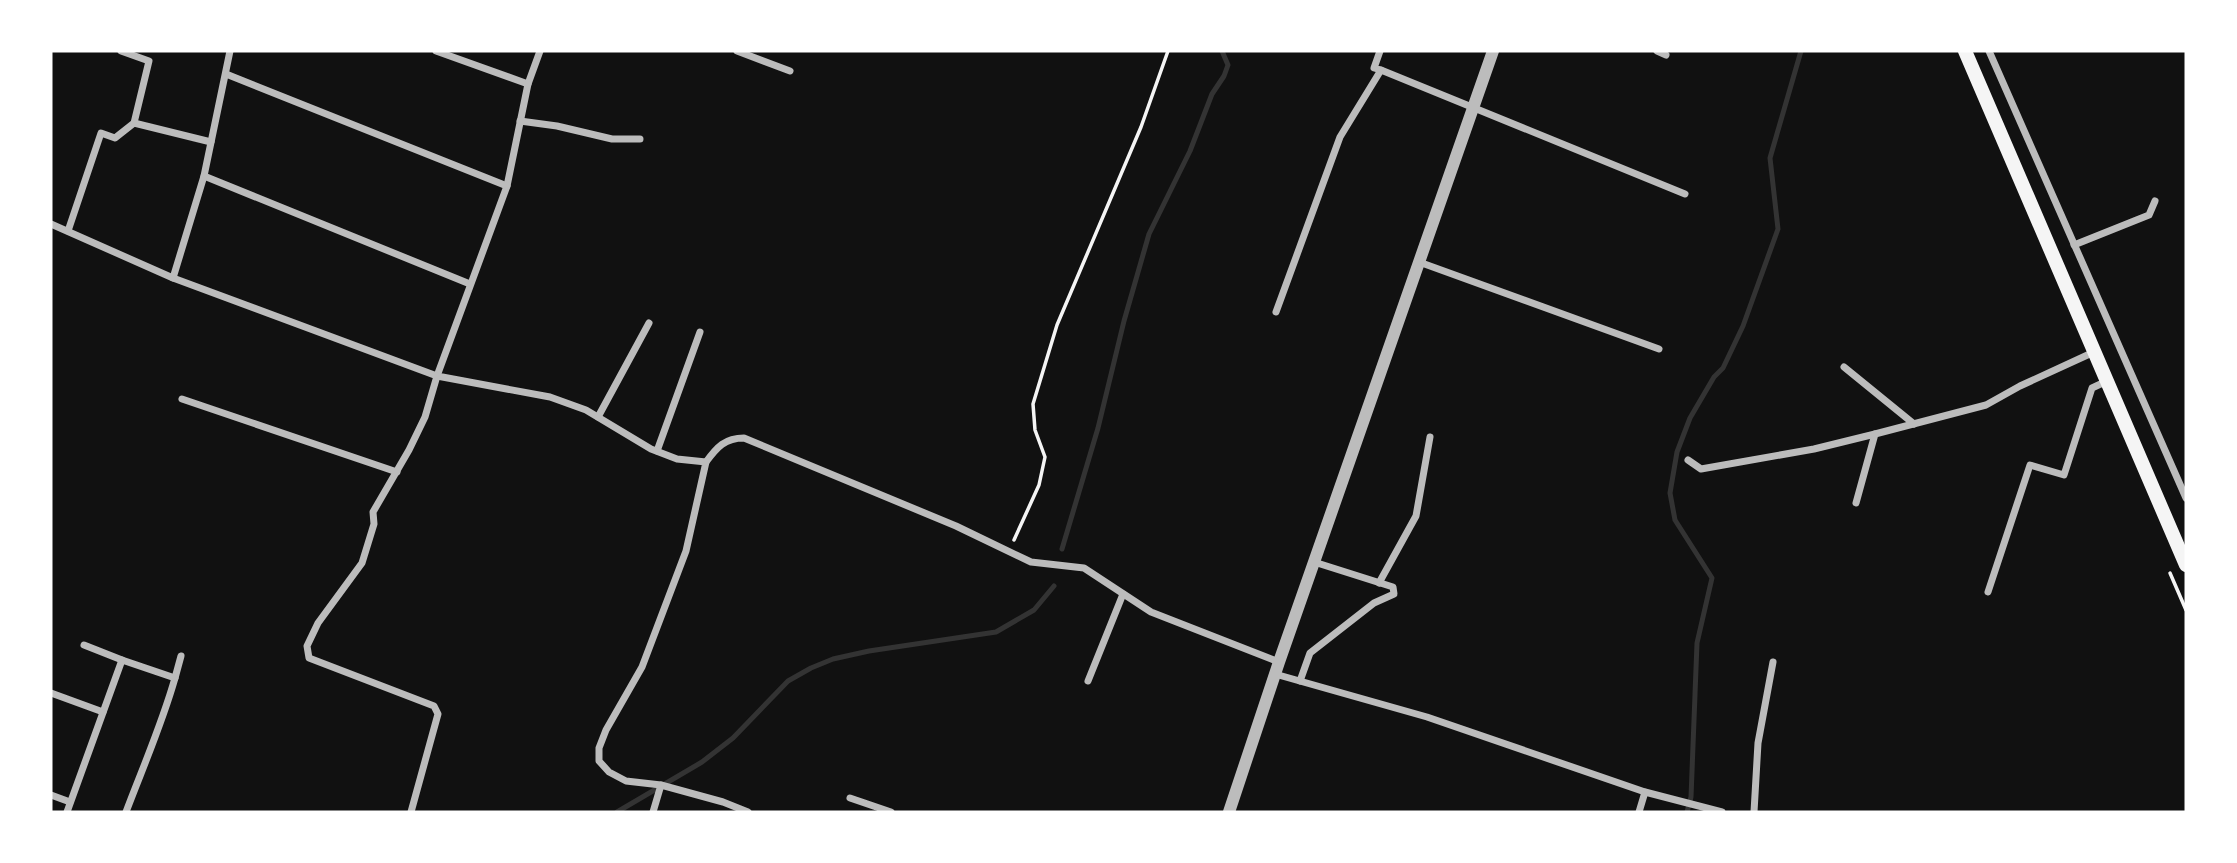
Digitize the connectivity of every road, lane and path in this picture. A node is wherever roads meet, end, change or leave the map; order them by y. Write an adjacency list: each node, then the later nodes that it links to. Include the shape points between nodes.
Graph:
1 (121, 51): 19 (street, via 149,61)
2 (230, 51): 15 (street)
3 (436, 51): 16 (street)
4 (540, 51): 16 (street)
5 (737, 51): 14 (street)
6 (1168, 51): 51 (path, via 1141,127 1057,325 1033,404 1035,429 1045,457 1039,485)
7 (1380, 51): 13 (street, via 1374,68)
8 (1493, 51): 17 (street)
9 (1657, 51): 12 (street)
10 (1965, 51): 36 (main road)
11 (1989, 51): 28 (street)
12 (1666, 55)
13 (1381, 70): 17 (street); 32 (street, via 1340,137)
14 (790, 71)
15 (226, 74): 21 (street); 23 (street)
16 (527, 84): 18 (street)
17 (1473, 106): 24 (street); 29 (street)
18 (520, 121): 20 (street, via 612,139); 23 (street)
19 (134, 123): 21 (street); 27 (street, via 114,138 101,133)
20 (640, 139)
21 (211, 142): 22 (street)
22 (204, 176): 30 (street); 31 (street)
23 (507, 186): 31 (street)
24 (1685, 194)
25 (2155, 201): 28 (street, via 2149,215)
26 (51, 224): 27 (street)
27 (68, 231): 30 (street)
28 (2074, 245): 49 (street)
29 (1419, 262): 35 (street); 52 (street)
30 (173, 278): 38 (street)
31 (470, 284): 38 (street)
32 (1276, 312)
33 (649, 323): 41 (street)
34 (700, 332): 45 (street)
35 (1659, 349)
36 (2095, 352): 39 (main road); 42 (street, via 1986,405)
37 (1844, 367): 42 (street)
38 (437, 376): 41 (street, via 550,397); 48 (street, via 425,417)
39 (2107, 381): 53 (main road); 55 (street, via 2092,388 2064,475 2030,465)
40 (181, 399): 48 (street)
41 (598, 417): 45 (street)
42 (1914, 424): 43 (street)
43 (1875, 434): 46 (street, via 1701,468); 50 (street)
44 (1430, 437): 54 (street, via 1416,516)
45 (657, 451): 47 (street)
46 (1688, 460)
47 (706, 462): 51 (street, via 715,448 730,438 744,438); 67 (street, via 686,551 642,667 599,748 599,761 609,772 626,781)
48 (397, 472): 74 (street, via 373,512 374,524 362,563 318,623 307,646 309,658 435,706 438,714)
49 (2186, 498)
50 (1856, 503)
51 (1009, 552): 56 (street, via 1031,562 1084,568)
52 (1314, 562): 54 (street); 61 (street)
53 (2186, 565)
54 (1379, 583): 64 (street, via 1393,587 1394,594 1374,603 1310,653)
55 (1988, 592)
56 (1123, 594): 61 (street, via 1151,612); 63 (street)
57 (84, 645): 59 (street)
58 (181, 656): 62 (street)
59 (122, 660): 62 (street); 66 (street)
60 (1773, 662): 81 (street, via 1758,743)
61 (1277, 668): 64 (street); 78 (street)
62 (175, 678): 73 (street, via 164,719)
63 (1088, 681)
64 (1300, 681): 68 (street, via 1427,717)
65 (51, 693): 66 (street)
66 (103, 712): 71 (street)
67 (661, 786): 75 (street); 76 (street)
68 (1645, 792): 79 (street); 80 (street)
69 (51, 795): 71 (street)
70 (850, 799): 77 (street)
71 (71, 802): 72 (street)
72 (67, 812)
73 (126, 812)
74 (411, 812)
75 (653, 812)
76 (748, 812)
77 (891, 812)
78 (1229, 812)
79 (1639, 812)
80 (1721, 812)
81 (1754, 812)

